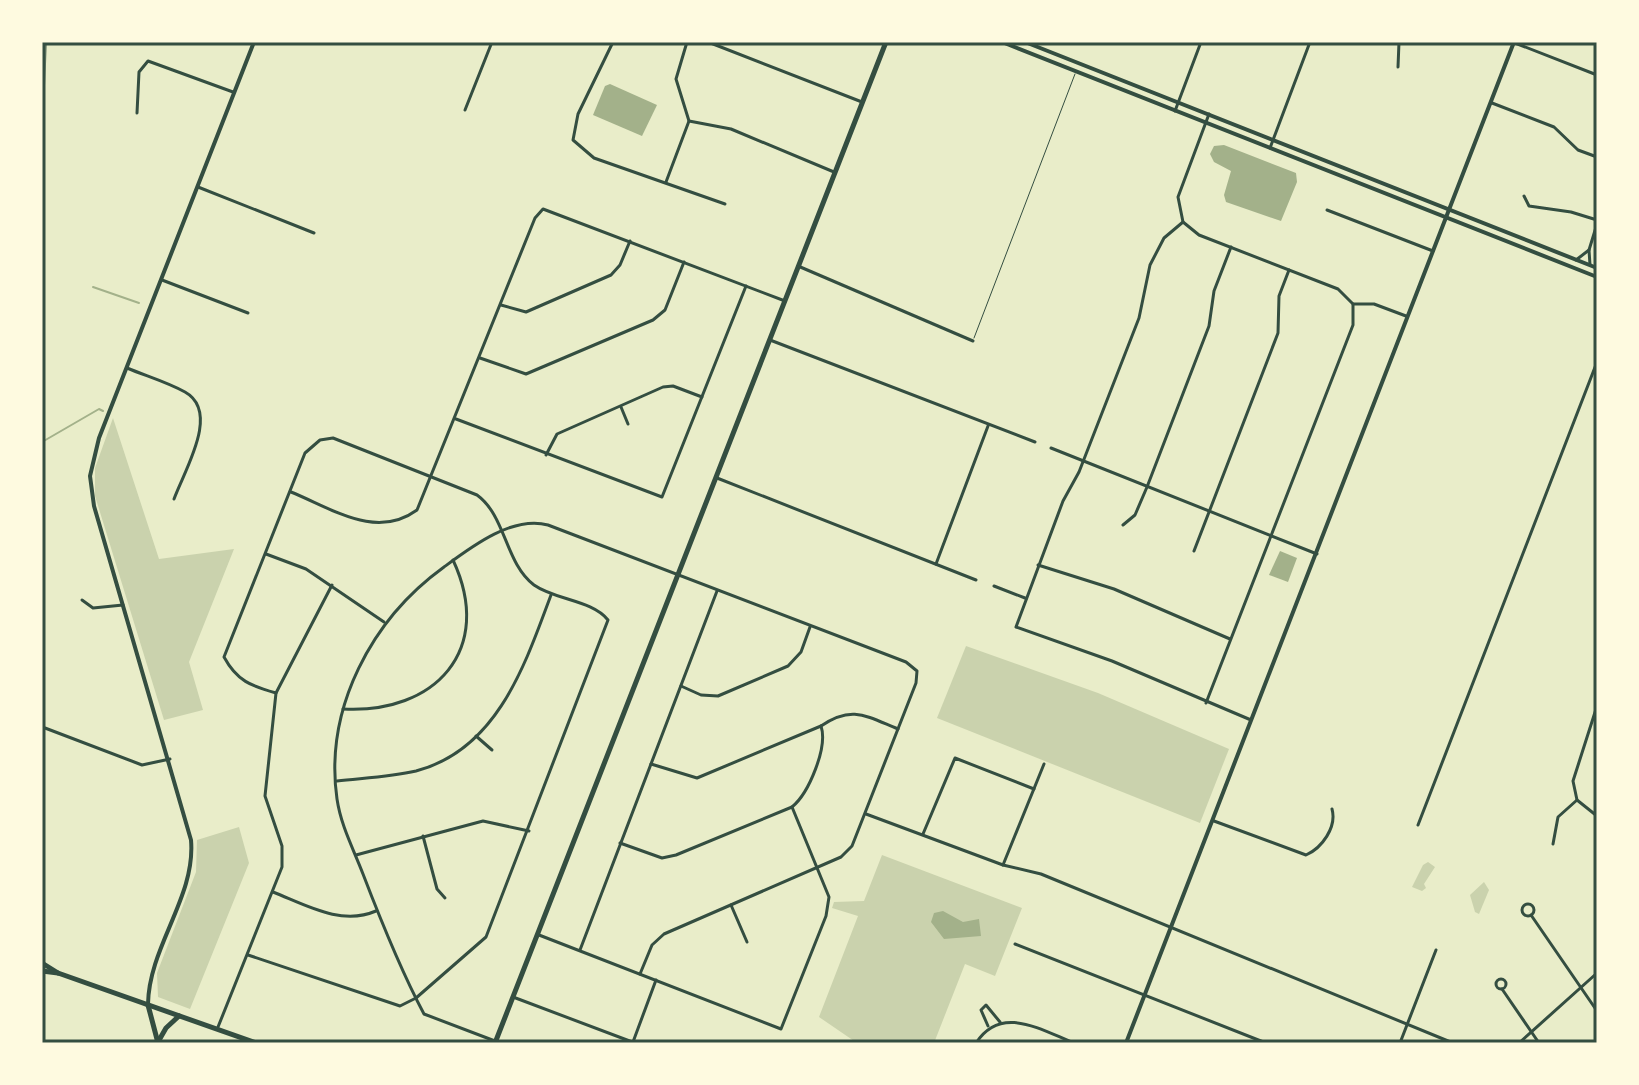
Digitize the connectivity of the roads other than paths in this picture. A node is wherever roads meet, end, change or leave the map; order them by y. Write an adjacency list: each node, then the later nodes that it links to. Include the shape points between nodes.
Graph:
1 (254, 42): 17 (main road)
2 (492, 42): 21 (street)
3 (613, 42): 31 (street, via 578,114 573,140 594,158)
4 (687, 42): 25 (street, via 676,79)
5 (708, 42): 18 (street)
6 (886, 42): 18 (main road)
7 (1002, 42): 15 (main road)
8 (1025, 42): 13 (main road)
9 (1201, 42): 19 (street)
10 (1310, 42): 27 (street)
11 (1399, 42): 14 (street)
12 (1514, 42): 16 (street); 20 (main road)
13 (1079, 64): 15 (lane); 19 (main road)
14 (1398, 67)
15 (1076, 73): 22 (main road); 60 (lane)
16 (1597, 75)
17 (233, 92): 23 (street, via 148,61 139,72); 32 (main road)
18 (862, 102): 30 (main road)
19 (1179, 102): 22 (street); 24 (main road)
20 (1491, 103): 29 (street, via 1554,127 1578,150); 35 (main road)
21 (465, 110)
22 (1175, 111): 26 (main road)
23 (137, 113)
24 (1209, 114): 26 (street); 27 (main road)
25 (689, 121): 30 (street, via 731,129); 31 (street)
26 (1205, 123): 28 (main road); 38 (street, via 1178,197)
27 (1273, 140): 28 (street); 35 (main road)
28 (1270, 148): 37 (main road)
29 (1597, 157)
30 (834, 172): 48 (main road)
31 (666, 182): 34 (street)
32 (198, 187): 40 (street); 52 (main road)
33 (1524, 196): 39 (street, via 1529,206)
34 (725, 204)
35 (1449, 209): 37 (main road); 45 (main road)
36 (1327, 210): 44 (street)
37 (1446, 217): 44 (main road); 51 (main road)
38 (1183, 222): 42 (street, via 1199,235); 72 (street, via 1164,238 1154,257 1141,313)
39 (1597, 222): 43 (street)
40 (314, 233)
41 (630, 241): 46 (street); 56 (street, via 611,275 526,312); 56 (street, via 543,209)
42 (1231, 247): 50 (street); 75 (street, via 1214,291 1209,326)
43 (1589, 250): 45 (street); 47 (street)
44 (1433, 251): 58 (main road)
45 (1576, 260): 47 (main road)
46 (684, 262): 53 (street); 61 (street, via 665,310 653,320 526,374)
47 (1590, 265): 49 (main road)
48 (798, 266): 54 (main road); 60 (street)
49 (1597, 268)
50 (1289, 270): 55 (street, via 1338,289); 78 (street, via 1279,296 1278,333)
51 (1597, 277)
52 (162, 280): 57 (street); 63 (main road)
53 (746, 285): 54 (street); 64 (street)
54 (785, 301): 59 (main road)
55 (1353, 304): 58 (street, via 1374,304); 81 (street, via 1353,325)
56 (501, 305): 61 (street)
57 (248, 313)
58 (1408, 317): 84 (main road)
59 (770, 340): 68 (street); 74 (main road)
60 (973, 341)
61 (480, 358): 66 (street)
62 (1597, 362): 122 (street)
63 (127, 368): 77 (street, via 186,393 199,409 199,432); 96 (main road, via 90,476 92,500)
64 (702, 397): 65 (street, via 670,386); 71 (street, via 662,497)
65 (621, 407): 67 (street); 71 (street, via 557,434)
66 (456, 419): 71 (street); 73 (street)
67 (628, 424)
68 (988, 426): 69 (street); 86 (street)
69 (1035, 442)
70 (1051, 448): 72 (street)
71 (546, 455)
72 (1083, 462): 75 (street); 87 (street)
73 (430, 476): 76 (street, via 417,510 399,523 376,525); 76 (street, via 333,438 320,440 305,453); 80 (street, via 481,497)
74 (717, 478): 86 (street); 88 (main road)
75 (1147, 487): 78 (street); 79 (street, via 1135,515)
76 (291, 492): 83 (street)
77 (174, 499)
78 (1209, 511): 81 (street); 82 (street)
79 (1123, 525)
80 (502, 531): 85 (street); 88 (street, via 526,522 542,523); 93 (street, via 522,573)
81 (1272, 535): 84 (street); 99 (street)
82 (1194, 551)
83 (266, 554): 90 (street); 101 (street, via 224,657 233,675)
84 (1317, 554): 105 (main road)
85 (453, 560): 97 (street, via 417,586); 104 (street, via 465,584 468,611 465,641 453,663 439,681 404,703 374,710)
86 (936, 564): 89 (street)
87 (1038, 565): 94 (street); 99 (street, via 1114,589)
88 (678, 575): 92 (street); 137 (main road)
89 (976, 580)
90 (332, 585): 97 (street); 101 (street)
91 (994, 586): 94 (street)
92 (717, 590): 98 (street); 100 (street)
93 (552, 594): 109 (street, via 525,666 503,705); 123 (street, via 608,620)
94 (1025, 598): 102 (street, via 1016,627 1112,661)
95 (82, 600): 96 (street, via 93,608)
96 (123, 605): 111 (main road)
97 (384, 623): 104 (street)
98 (811, 627): 100 (street, via 801,652 788,666 718,696); 108 (street, via 906,662 917,671)
99 (1230, 639): 102 (street)
100 (681, 686): 112 (street)
101 (276, 693): 131 (street, via 265,796 282,846 282,867)
102 (1206, 703): 105 (street)
103 (1597, 706): 116 (street, via 1573,781)
104 (343, 709): 114 (street)
105 (1253, 721): 121 (main road)
106 (821, 726): 108 (street, via 839,713 859,714); 112 (street, via 697,778); 117 (street, via 825,738 802,799)
107 (45, 728): 111 (street, via 142,765)
108 (898, 729): 119 (street)
109 (476, 736): 110 (street); 114 (street, via 454,756 417,770)
110 (492, 750)
111 (170, 759): 154 (main road, via 191,870 155,956)
112 (651, 764): 126 (street)
113 (1044, 764): 115 (street)
114 (337, 781): 128 (street, via 345,834)
115 (1034, 789): 124 (street, via 955,758); 129 (street)
116 (1577, 800): 120 (street); 127 (street, via 1558,817)
117 (792, 807): 126 (street, via 662,858); 130 (street)
118 (1332, 809): 121 (street, via 1323,843 1306,855)
119 (866, 814): 124 (street); 130 (street, via 852,846 841,857)
120 (1597, 816)
121 (1214, 821): 136 (main road)
122 (1418, 825)
123 (529, 831): 125 (street, via 483,821); 153 (street, via 486,937)
124 (923, 834): 129 (street)
125 (423, 836): 128 (street); 132 (street, via 437,889)
126 (620, 843): 140 (street)
127 (1553, 844)
128 (356, 855): 134 (street)
129 (1003, 865): 136 (street, via 1041,874)
130 (815, 867): 133 (street); 148 (street, via 829,897 826,916 781,1029)
131 (273, 892): 134 (street, via 343,917); 142 (street)
132 (445, 898)
133 (730, 905): 138 (street); 147 (street, via 664,934 652,945)
134 (377, 910): 153 (street)
135 (1531, 915): 149 (street)
136 (1171, 927): 151 (main road); 158 (street)
137 (539, 935): 140 (street); 152 (main road)
138 (747, 942)
139 (1015, 944): 151 (street)
140 (580, 950): 147 (street)
141 (1436, 950): 158 (street)
142 (248, 955): 153 (street, via 384,1003 400,1006); 160 (street)
143 (42, 963): 145 (main road)
144 (42, 971): 145 (main road)
145 (58, 973): 154 (main road)
146 (1597, 973): 149 (street)
147 (640, 974): 148 (street)
148 (656, 980): 164 (street)
149 (1581, 987): 155 (street); 161 (street)
150 (1502, 989): 161 (street)
151 (1145, 995): 170 (main road); 171 (street)
152 (513, 997): 163 (main road); 164 (street)
153 (416, 998): 163 (street, via 424,1014 437,1022)
154 (148, 1004): 156 (main road); 165 (main road)
155 (1597, 1011)
156 (180, 1016): 160 (main road); 165 (main road)
157 (1000, 1022): 159 (street); 159 (street, via 986,1005 981,1014); 162 (street, via 1022,1023)
158 (1408, 1023): 172 (street); 173 (street)
159 (991, 1026): 167 (street)
160 (218, 1029): 166 (main road)
161 (1531, 1032): 174 (street); 175 (street)
162 (1050, 1034): 168 (street); 169 (street)
163 (495, 1042)
164 (634, 1042)
165 (158, 1043)
166 (256, 1043)
167 (976, 1043)
168 (1046, 1043)
169 (1074, 1043)
170 (1126, 1043)
171 (1266, 1043)
172 (1400, 1043)
173 (1453, 1043)
174 (1519, 1043)
175 (1539, 1043)

